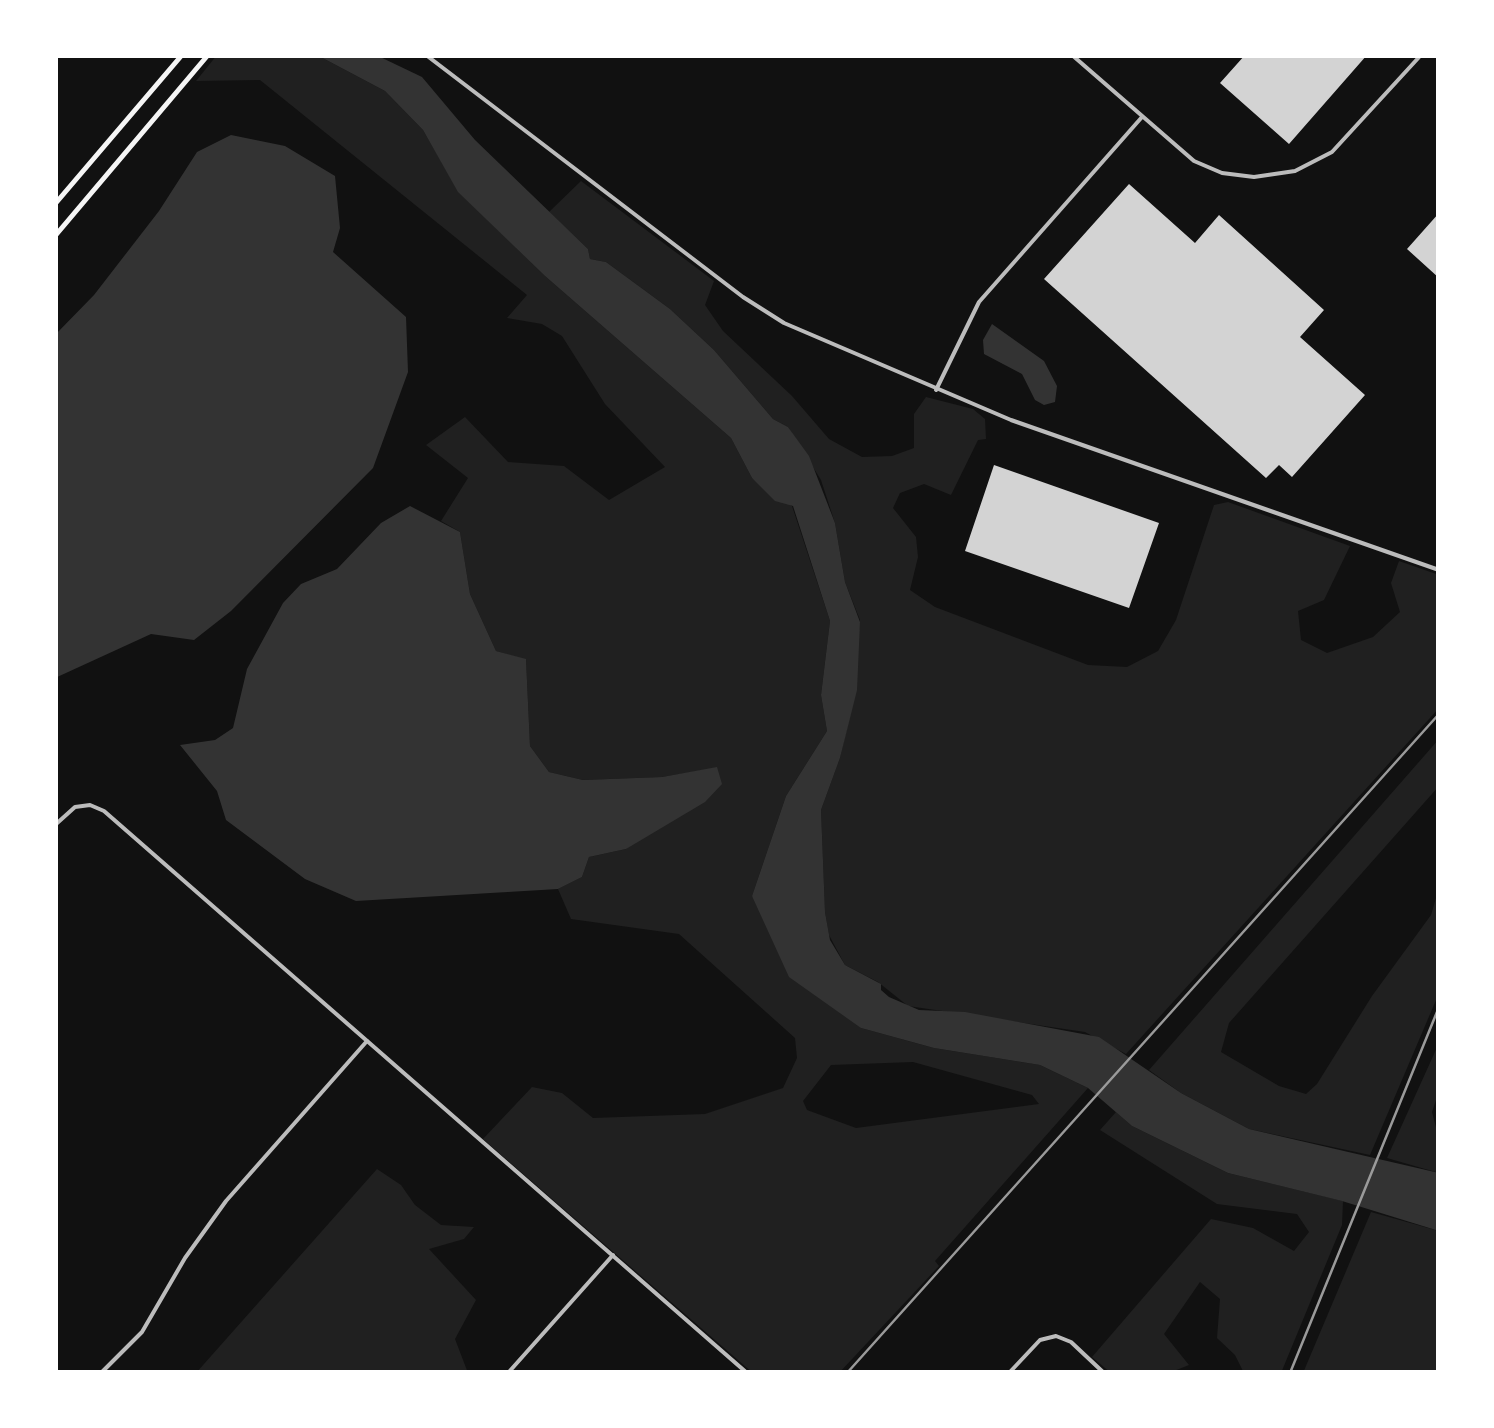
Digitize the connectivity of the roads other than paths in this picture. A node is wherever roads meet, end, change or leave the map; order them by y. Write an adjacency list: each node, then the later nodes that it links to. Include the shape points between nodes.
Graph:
1 (182, 55): 7 (main road)
2 (208, 55): 8 (main road)
3 (426, 55): 9 (street, via 764,312)
4 (1072, 55): 6 (street)
5 (1421, 55): 6 (street, via 1332,152 1286,174 1254,177 1206,168)
6 (1142, 118): 9 (street, via 978,302)
7 (55, 204)
8 (55, 236)
9 (936, 390): 10 (street)
10 (1439, 570)
11 (55, 824): 12 (street, via 75,806 104,811)
12 (367, 1041): 13 (street); 14 (street, via 226,1201 142,1332)
13 (613, 1255): 15 (street); 16 (street)
14 (101, 1373)
15 (508, 1373)
16 (747, 1373)
17 (1010, 1373): 18 (street, via 1040,1340 1056,1336)
18 (1104, 1373)

